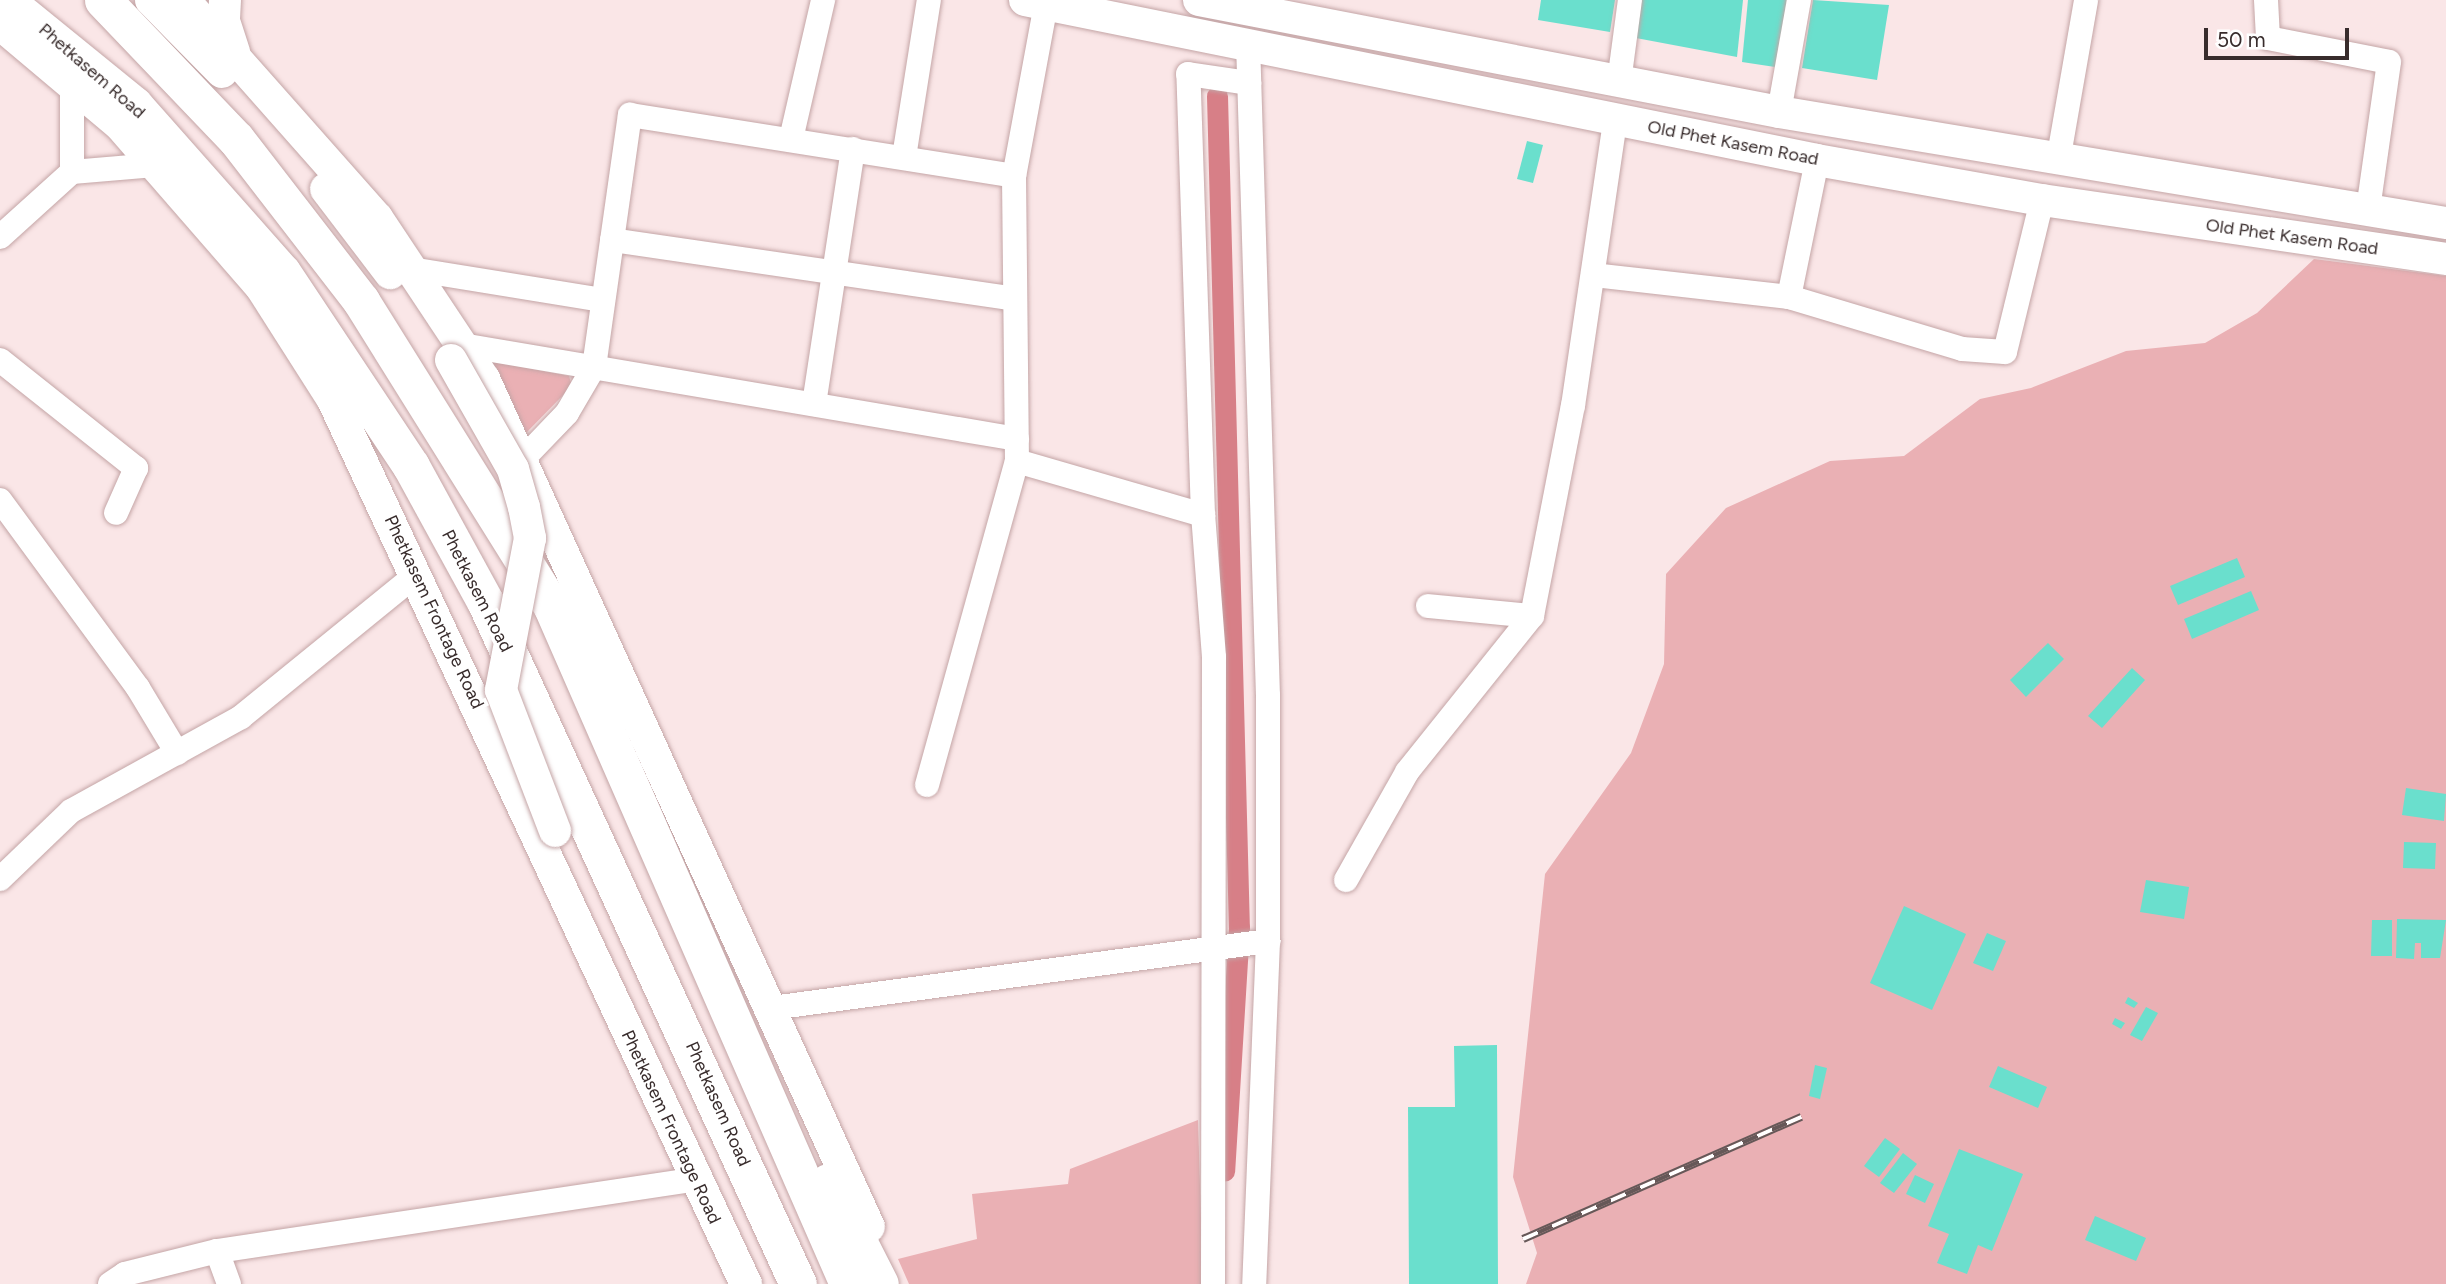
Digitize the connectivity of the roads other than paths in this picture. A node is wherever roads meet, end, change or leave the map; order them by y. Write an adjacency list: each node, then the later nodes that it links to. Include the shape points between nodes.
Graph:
1 (5, 0): 69 (highway, Phetkasem Road, via 134,105 282,272 411,466 486,603)
2 (103, 0): 57 (highway, via 236,139 377,324 552,607)
3 (151, 0): 43 (main road, via 299,153)
4 (184, 0): 17 (main road)
5 (226, 0): 17 (main road, via 225,28)
6 (823, 0): 23 (street)
7 (929, 0): 25 (street)
8 (1201, 0): 14 (main road)
9 (1630, 0): 18 (street)
10 (1799, 0): 21 (street)
11 (2086, 0): 27 (street)
12 (2266, 0): 32 (street, via 2268,38 2389,62)
13 (1036, 2): 16 (main road, Old Phet Kasem Road); 30 (street)
14 (1248, 5): 18 (main road)
15 (0, 24): 19 (main road, Phetkasem Frontage Road)
16 (1248, 42): 20 (street); 22 (main road, Old Phet Kasem Road)
17 (237, 57): 37 (main road, via 377,218)
18 (1619, 82): 21 (main road)
19 (72, 83): 28 (main road, Phetkasem Frontage Road); 29 (street)
20 (1249, 83): 51 (street, via 1188,74); 60 (street, via 1268,695)
21 (1779, 112): 27 (main road)
22 (1615, 120): 26 (main road, Old Phet Kasem Road); 39 (street)
23 (791, 139): 24 (street); 35 (street, via 630,115)
24 (853, 149): 25 (street); 38 (street)
25 (904, 157): 30 (street)
26 (1817, 160): 31 (main road, Old Phet Kasem Road); 40 (street)
27 (2058, 161): 32 (main road)
28 (155, 165): 29 (street); 52 (main road, Phetkasem Frontage Road, via 261,287 333,400)
29 (72, 172): 34 (street)
30 (1014, 176): 41 (street)
31 (2042, 200): 36 (main road, Old Phet Kasem Road); 40 (street, via 2005,352 1962,349)
32 (2368, 210): 33 (main road)
33 (2446, 223)
34 (0, 237)
35 (612, 240): 38 (street); 42 (street)
36 (2446, 259)
37 (411, 269): 42 (street); 43 (main road)
38 (835, 272): 41 (street); 46 (street)
39 (1593, 275): 40 (street); 54 (street)
40 (1789, 297)
41 (1012, 298): 47 (street)
42 (602, 300): 45 (street)
43 (456, 353): 45 (street); 48 (main road); 68 (main road, bridge, via 513,469 530,538 501,690 555,831)
44 (0, 360): 50 (street, via 135,468 136,479)
45 (594, 366): 46 (street); 48 (street, via 567,412)
46 (814, 404): 47 (street)
47 (1017, 450): 51 (street); 56 (street)
48 (522, 460): 62 (main road)
49 (0, 500): 55 (street, via 138,688)
50 (116, 513)
51 (1203, 515): 61 (street, via 1214,657)
52 (416, 575): 55 (street, via 241,717); 63 (main road, Phetkasem Frontage Road)
53 (1428, 606): 54 (street)
54 (1532, 615): 59 (street, via 1407,772)
55 (177, 753): 58 (street, via 71,811)
56 (927, 785)
57 (660, 854): 70 (highway); 71 (highway)
58 (0, 879)
59 (1346, 880)
60 (1262, 941): 61 (street); 74 (street)
61 (1215, 948): 62 (street); 73 (street)
62 (772, 1008): 72 (main road)
63 (694, 1180): 64 (street); 67 (main road, Phetkasem Frontage Road)
64 (217, 1251): 65 (street, via 125,1274); 66 (street)
65 (110, 1284)
66 (229, 1284)
67 (746, 1284)
68 (752, 1284)
69 (798, 1284)
70 (848, 1284)
71 (880, 1284)
72 (895, 1284)
73 (1213, 1284)
74 (1254, 1284)

